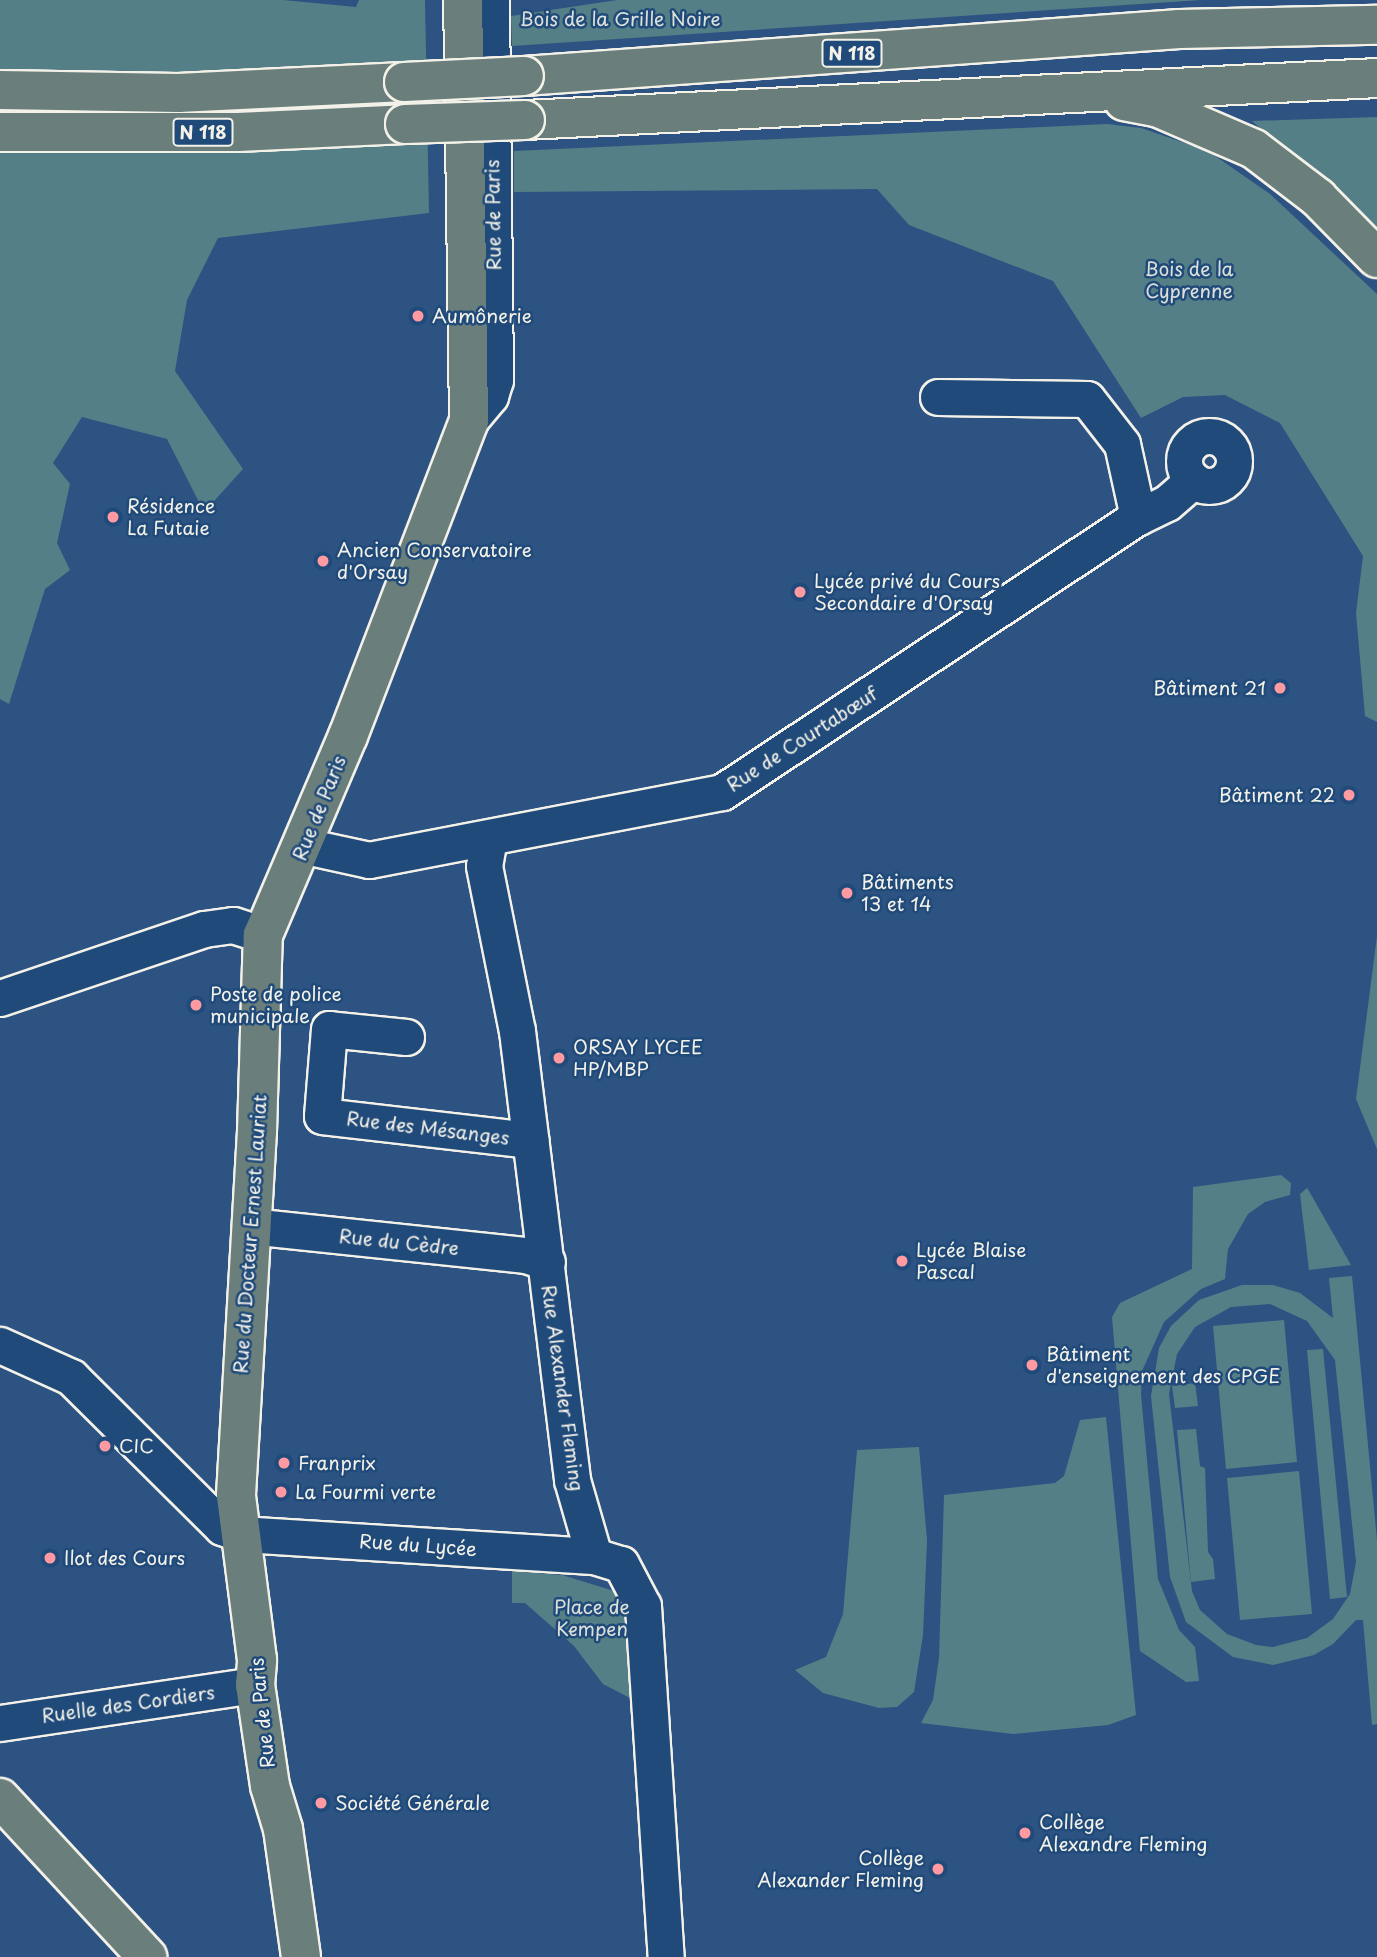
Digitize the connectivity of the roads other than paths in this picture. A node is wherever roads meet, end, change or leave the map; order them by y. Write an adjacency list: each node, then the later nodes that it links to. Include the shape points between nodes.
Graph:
1 (463, 0): 12 (main road, Rue de Paris)
2 (491, 0): 12 (street, Rue de Paris, via 495,380 490,396)
3 (1214, 0): 5 (main road)
4 (1377, 25): 5 (main road, N 118)
5 (1179, 29): 7 (main road, N 118, bridge, via 524,76 177,93)
6 (1377, 78): 8 (main road, N 118)
7 (0, 90)
8 (1081, 92): 9 (main road, N 118, bridge, via 238,132); 10 (main road, via 1159,108 1254,149 1318,198)
9 (0, 132)
10 (1377, 258)
11 (938, 397): 14 (street, via 1087,399 1122,444)
12 (469, 421): 17 (main road, Rue de Paris, via 348,736)
13 (1193, 480): 14 (street, Rue de Courtabœuf, via 1167,503)
14 (1138, 517): 15 (street, Rue de Courtabœuf, via 722,792)
15 (489, 838): 16 (street, Rue de Courtabœuf, via 369,860); 20 (street, Rue Alexander Fleming, via 484,866 517,1031)
16 (314, 848)
17 (263, 935): 18 (street, via 233,925 204,929); 21 (main road, Rue du Docteur Ernest Lauriat)
18 (0, 998)
19 (406, 1037): 20 (street, Rue des Mésanges, via 329,1030 322,1116)
20 (531, 1140): 22 (street, Rue Alexander Fleming)
21 (250, 1226): 22 (street, Rue du Cèdre, via 526,1255); 24 (main road, Rue du Docteur Ernest Lauriat)
22 (547, 1262): 27 (street, Rue Alexander Fleming, via 572,1480)
23 (0, 1345): 25 (street, via 71,1377)
24 (235, 1462): 25 (street); 26 (main road, Rue du Docteur Ernest Lauriat)
25 (191, 1491): 26 (street, via 222,1527)
26 (241, 1534): 27 (street, Rue du Lycée); 28 (main road, Rue de Paris, via 257,1660)
27 (594, 1556): 33 (street, via 621,1564 643,1606)
28 (255, 1685): 29 (street, Ruelle des Cordiers); 32 (main road, Rue de Paris, via 270,1786 283,1829)
29 (0, 1723)
30 (0, 1798): 31 (main road)
31 (147, 1957)
32 (301, 1957)
33 (666, 1957)

